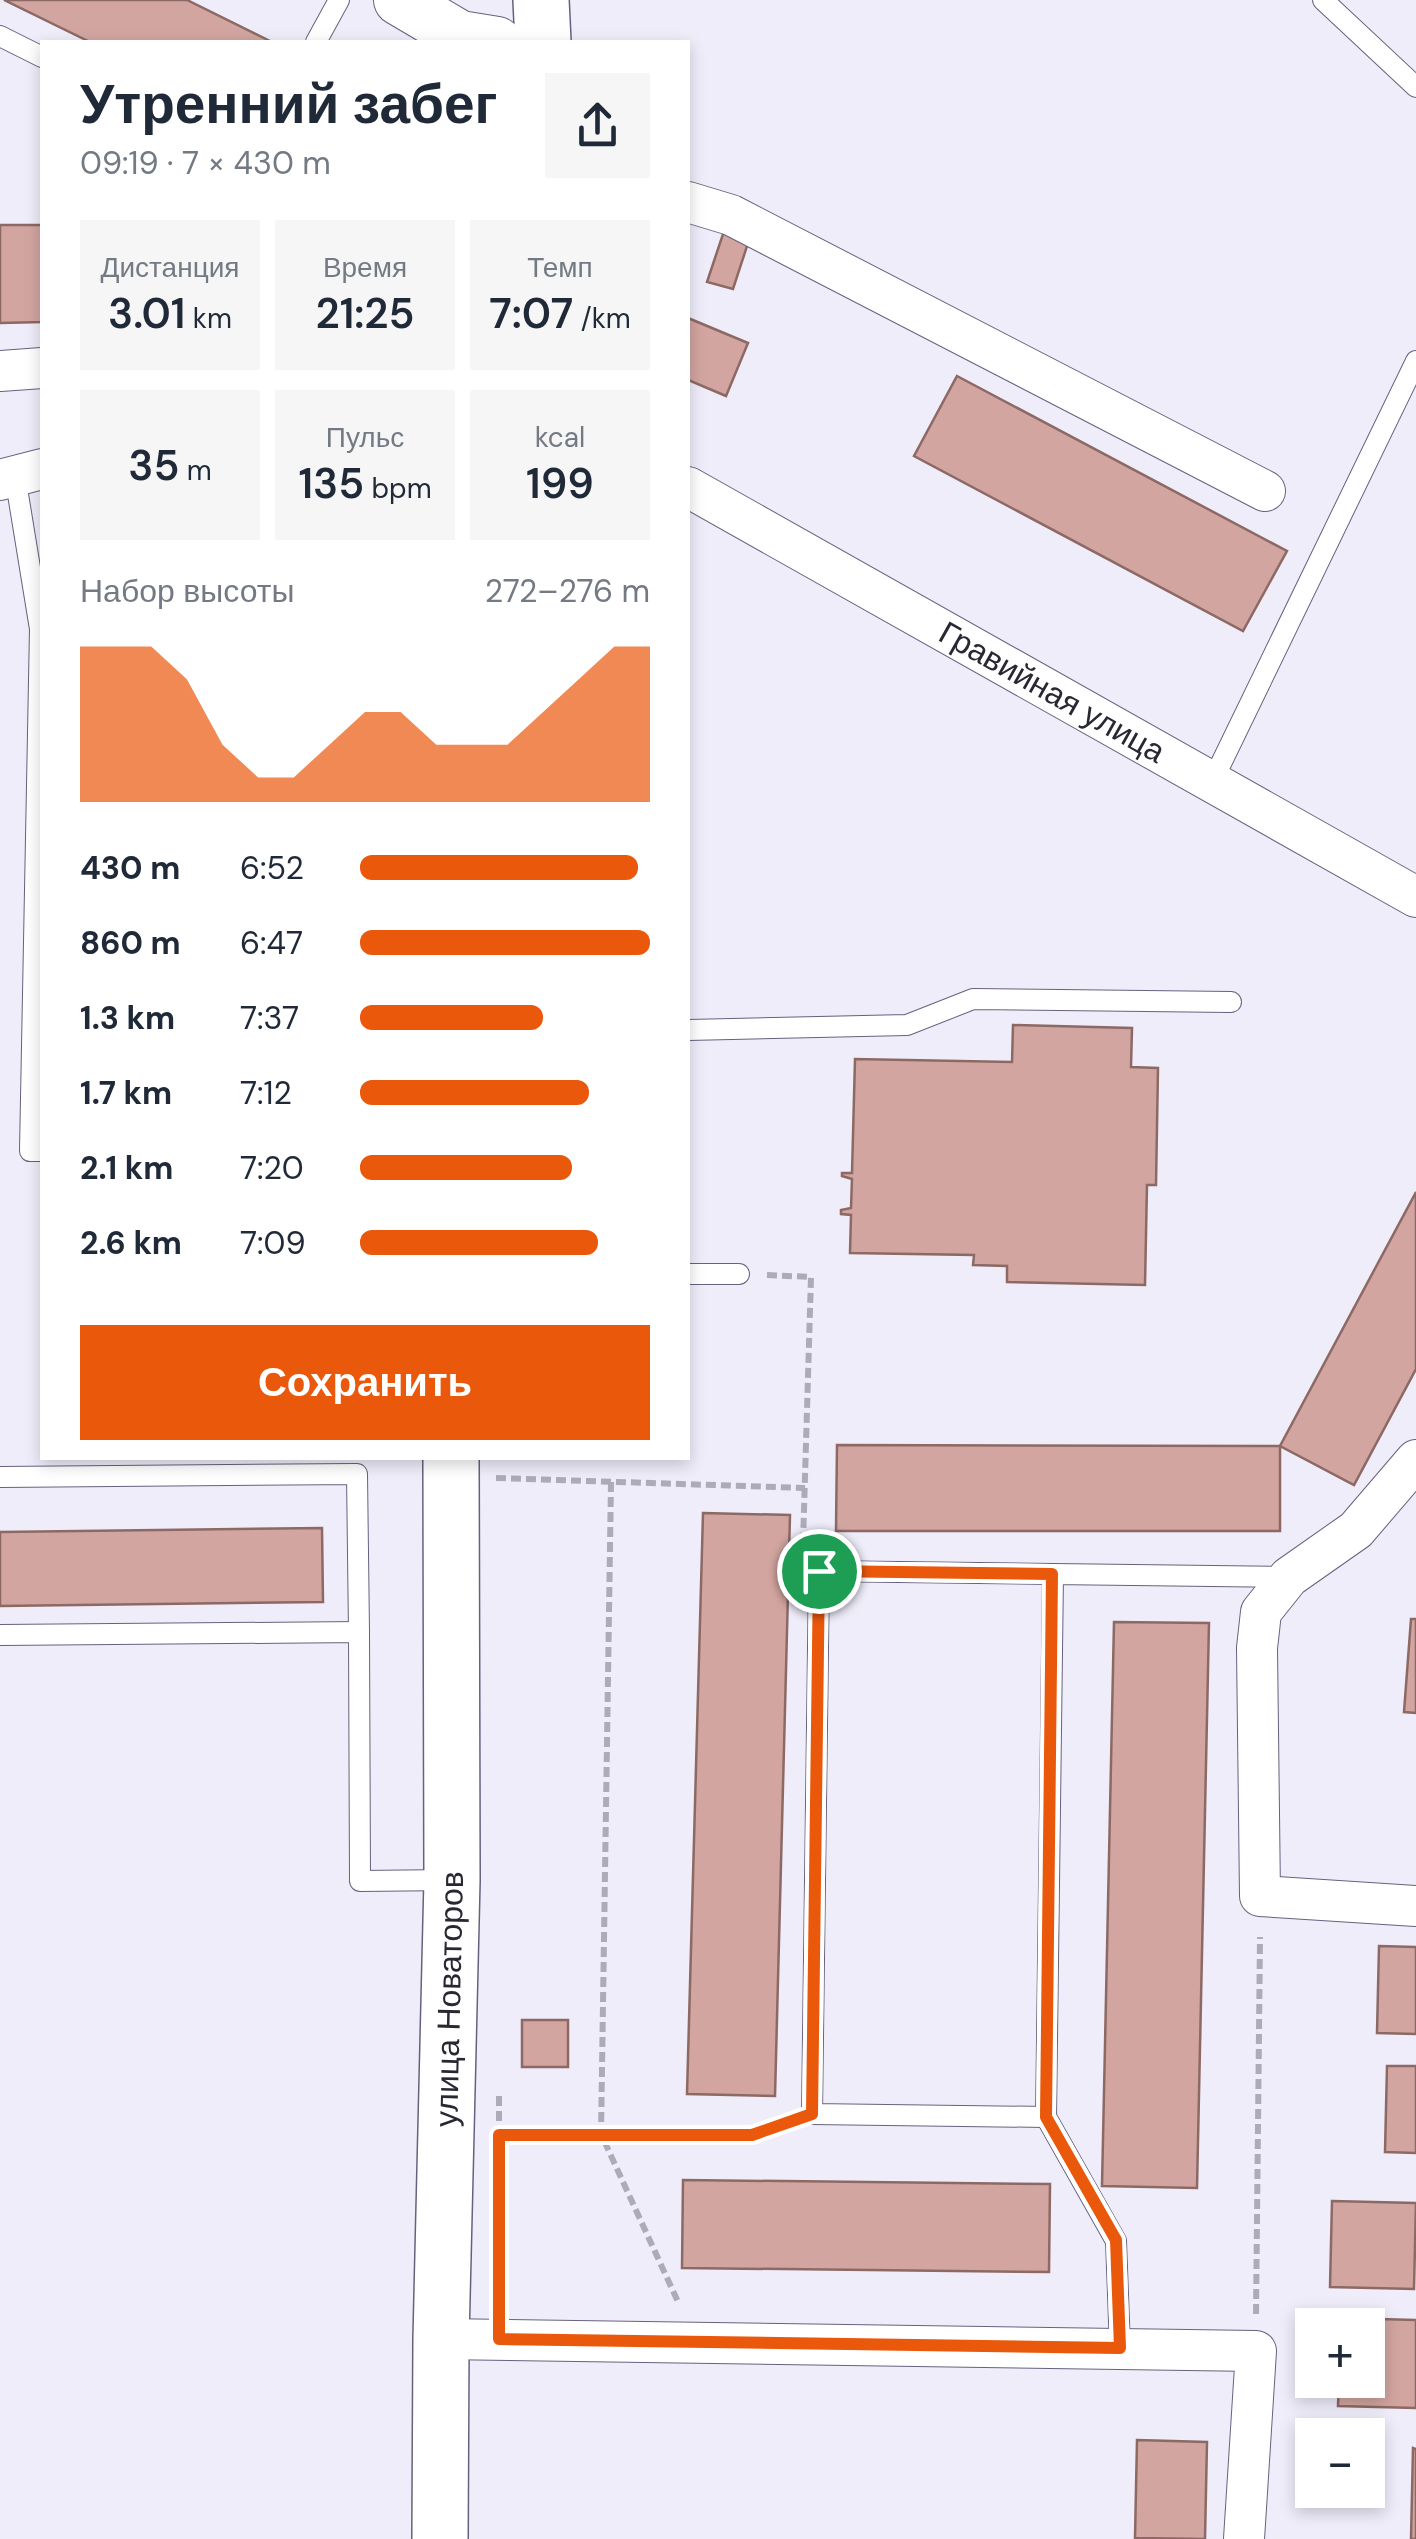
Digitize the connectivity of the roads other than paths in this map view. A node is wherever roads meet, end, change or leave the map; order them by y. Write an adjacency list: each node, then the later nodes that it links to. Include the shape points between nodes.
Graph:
1 (339, 0): 6 (lane)
2 (400, 0): 4 (street, via 460,36)
3 (1323, 0): 8 (lane)
4 (531, 30)
5 (0, 36): 7 (lane)
6 (317, 40)
7 (40, 56)
8 (1416, 87)
9 (690, 203): 15 (street, via 731,216)
10 (1416, 361): 16 (lane)
11 (40, 368): 12 (street)
12 (0, 371)
13 (14, 474): 17 (lane, via 40,629)
14 (690, 488): 16 (street, Гравийная улица)
15 (1265, 492)
16 (1213, 780): 18 (street, Гравийная улица)
17 (40, 787): 21 (lane, via 30,1151)
18 (1416, 897)
19 (1231, 1002): 20 (lane, via 973,999 907,1025)
20 (690, 1030)
21 (40, 1152)
22 (690, 1274): 23 (lane)
23 (740, 1274)
24 (1416, 1460): 29 (street, via 1356,1530)
25 (474, 1463): 32 (main road, улица Новаторов)
26 (209, 1466): 27 (lane); 30 (lane, via 357,1474)
27 (0, 1477)
28 (1052, 1574): 29 (lane); 34 (lane); 34 (lane, via 819,1571 812,2114)
29 (1289, 1577): 33 (street, via 1261,1612 1256,1648 1260,1896)
30 (358, 1632): 31 (lane); 32 (lane, via 360,1880)
31 (0, 1635)
32 (452, 1880): 35 (main road, улица Новаторов)
33 (1416, 1906)
34 (1046, 2117): 36 (lane, via 1116,2240)
35 (441, 2338): 36 (street); 37 (main road, улица Новаторов)
36 (1120, 2348): 38 (street, via 1256,2350)
37 (440, 2539)
38 (1244, 2539)

